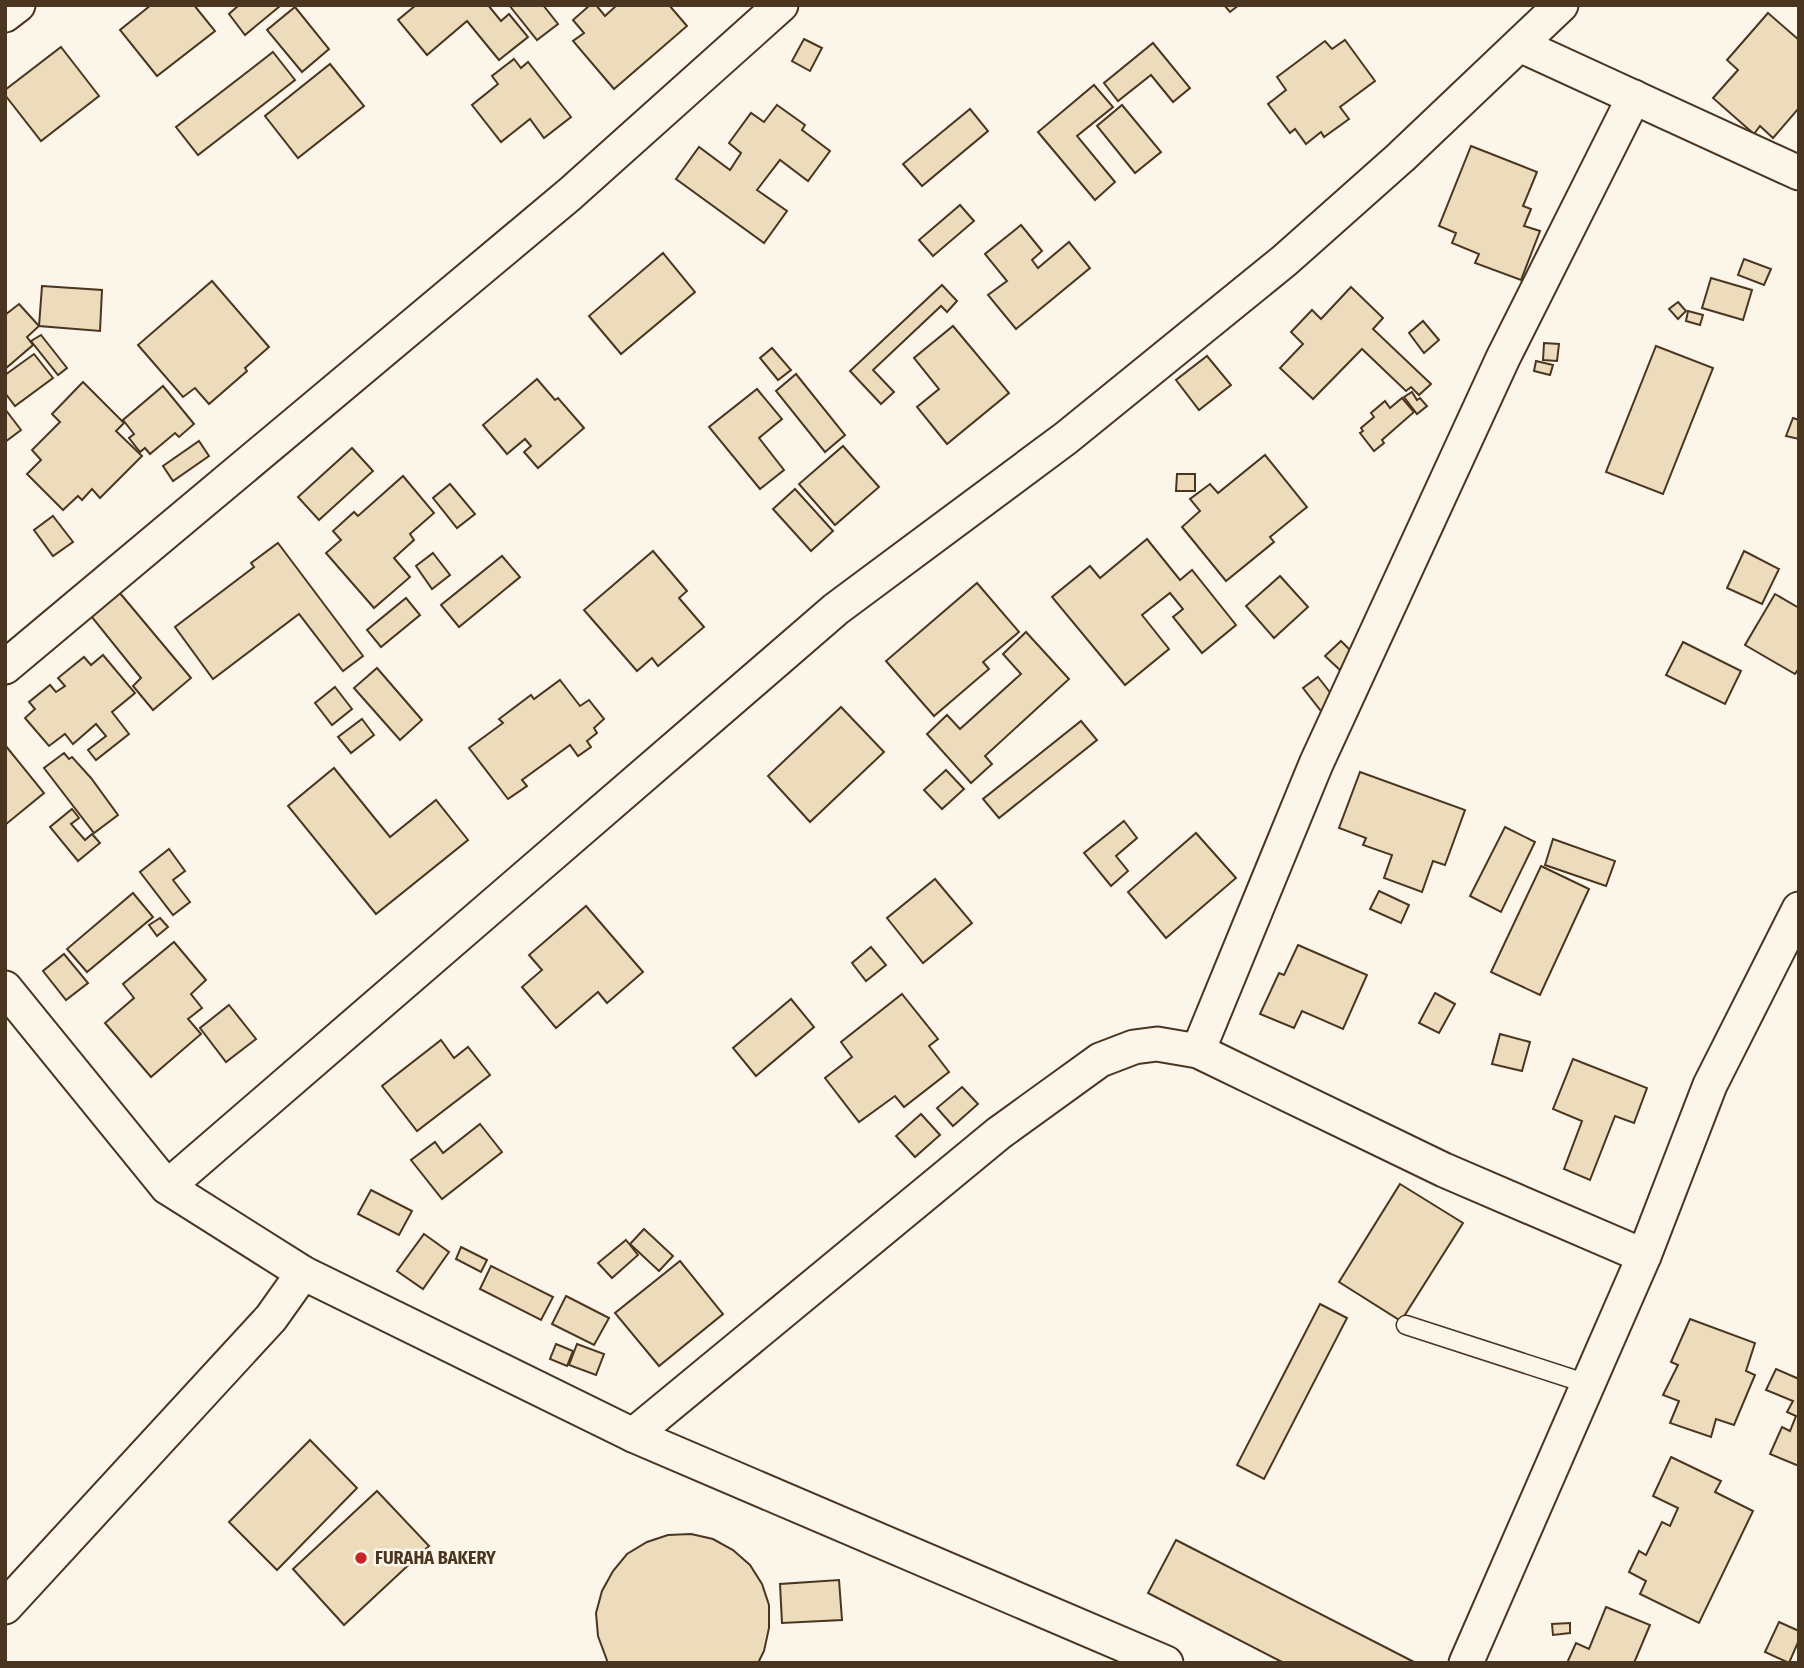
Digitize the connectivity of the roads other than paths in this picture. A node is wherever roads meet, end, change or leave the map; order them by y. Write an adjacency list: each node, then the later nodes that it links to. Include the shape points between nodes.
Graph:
1 (18, 5): 4 (street)
2 (781, 5): 8 (street, via 570,194)
3 (1561, 5): 5 (street)
4 (5, 15)
5 (1520, 44): 6 (street); 12 (street, via 1284,261 1066,438 836,609)
6 (1634, 97): 7 (street); 11 (street, via 1503,358 1316,764)
7 (1799, 173)
8 (5, 667)
9 (1799, 909): 13 (street, via 1710,1085)
10 (5, 989): 12 (street)
11 (1198, 1051): 13 (street, via 1444,1170); 17 (street, via 1157,1044 1100,1060 999,1133)
12 (167, 1187): 14 (street)
13 (1644, 1256): 16 (street)
14 (303, 1273): 17 (street); 18 (street, via 271,1318)
15 (1406, 1325): 16 (lane)
16 (1588, 1384): 20 (street)
17 (633, 1435): 19 (street)
18 (5, 1607)
19 (1166, 1663)
20 (1466, 1663)

